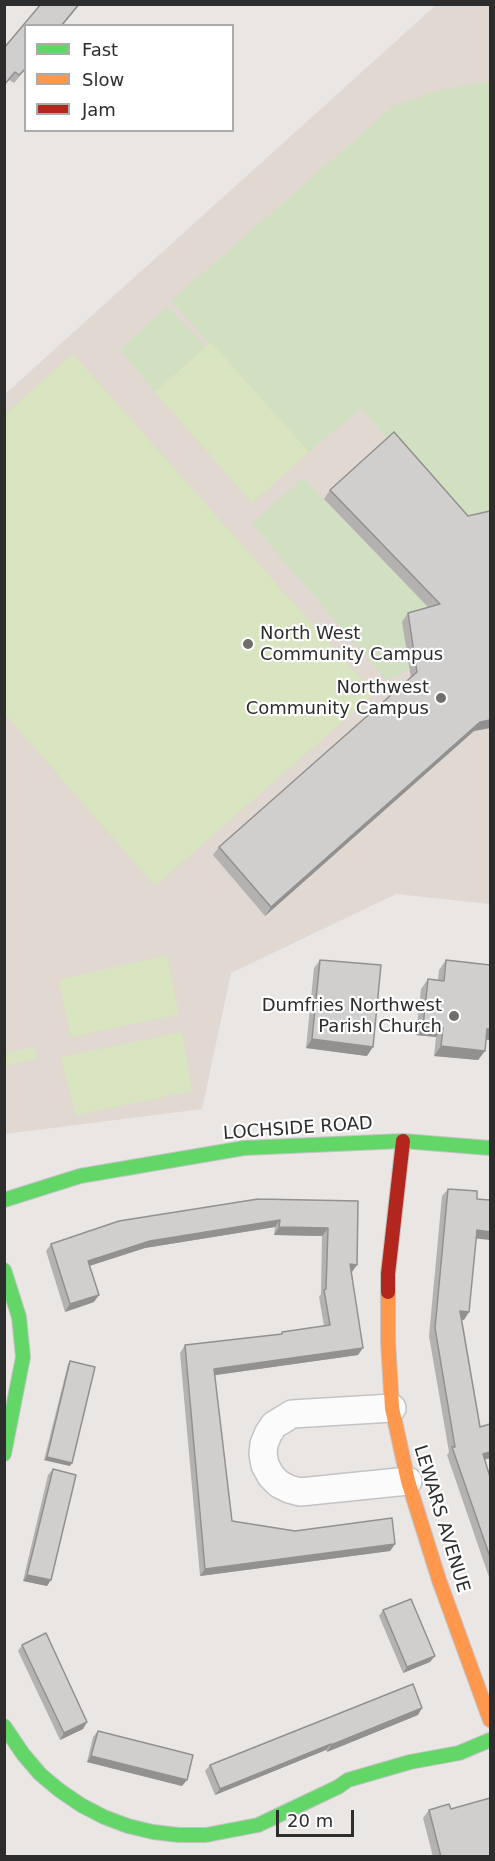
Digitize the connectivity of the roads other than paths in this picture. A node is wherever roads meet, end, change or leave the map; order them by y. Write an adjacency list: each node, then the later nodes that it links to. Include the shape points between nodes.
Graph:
1 (403, 1141): 2 (street, LOCHSIDE ROAD); 3 (street, LOCHSIDE ROAD, via 244,1148 80,1176); 5 (street, LEWARS AVENUE, via 388,1274)
2 (490, 1148)
3 (4, 1200)
4 (4, 1270): 6 (street, via 19,1317 23,1357)
5 (392, 1408): 7 (street, LEWARS AVENUE); 7 (street, via 292,1414 274,1425 268,1434 263,1454 265,1465 279,1484 300,1492)
6 (4, 1454)
7 (408, 1481): 8 (street, LEWARS AVENUE)
8 (490, 1720)
9 (4, 1726): 10 (street, via 40,1773 81,1805 128,1826 179,1835 206,1835 258,1824 348,1780 459,1753)
10 (490, 1740)

